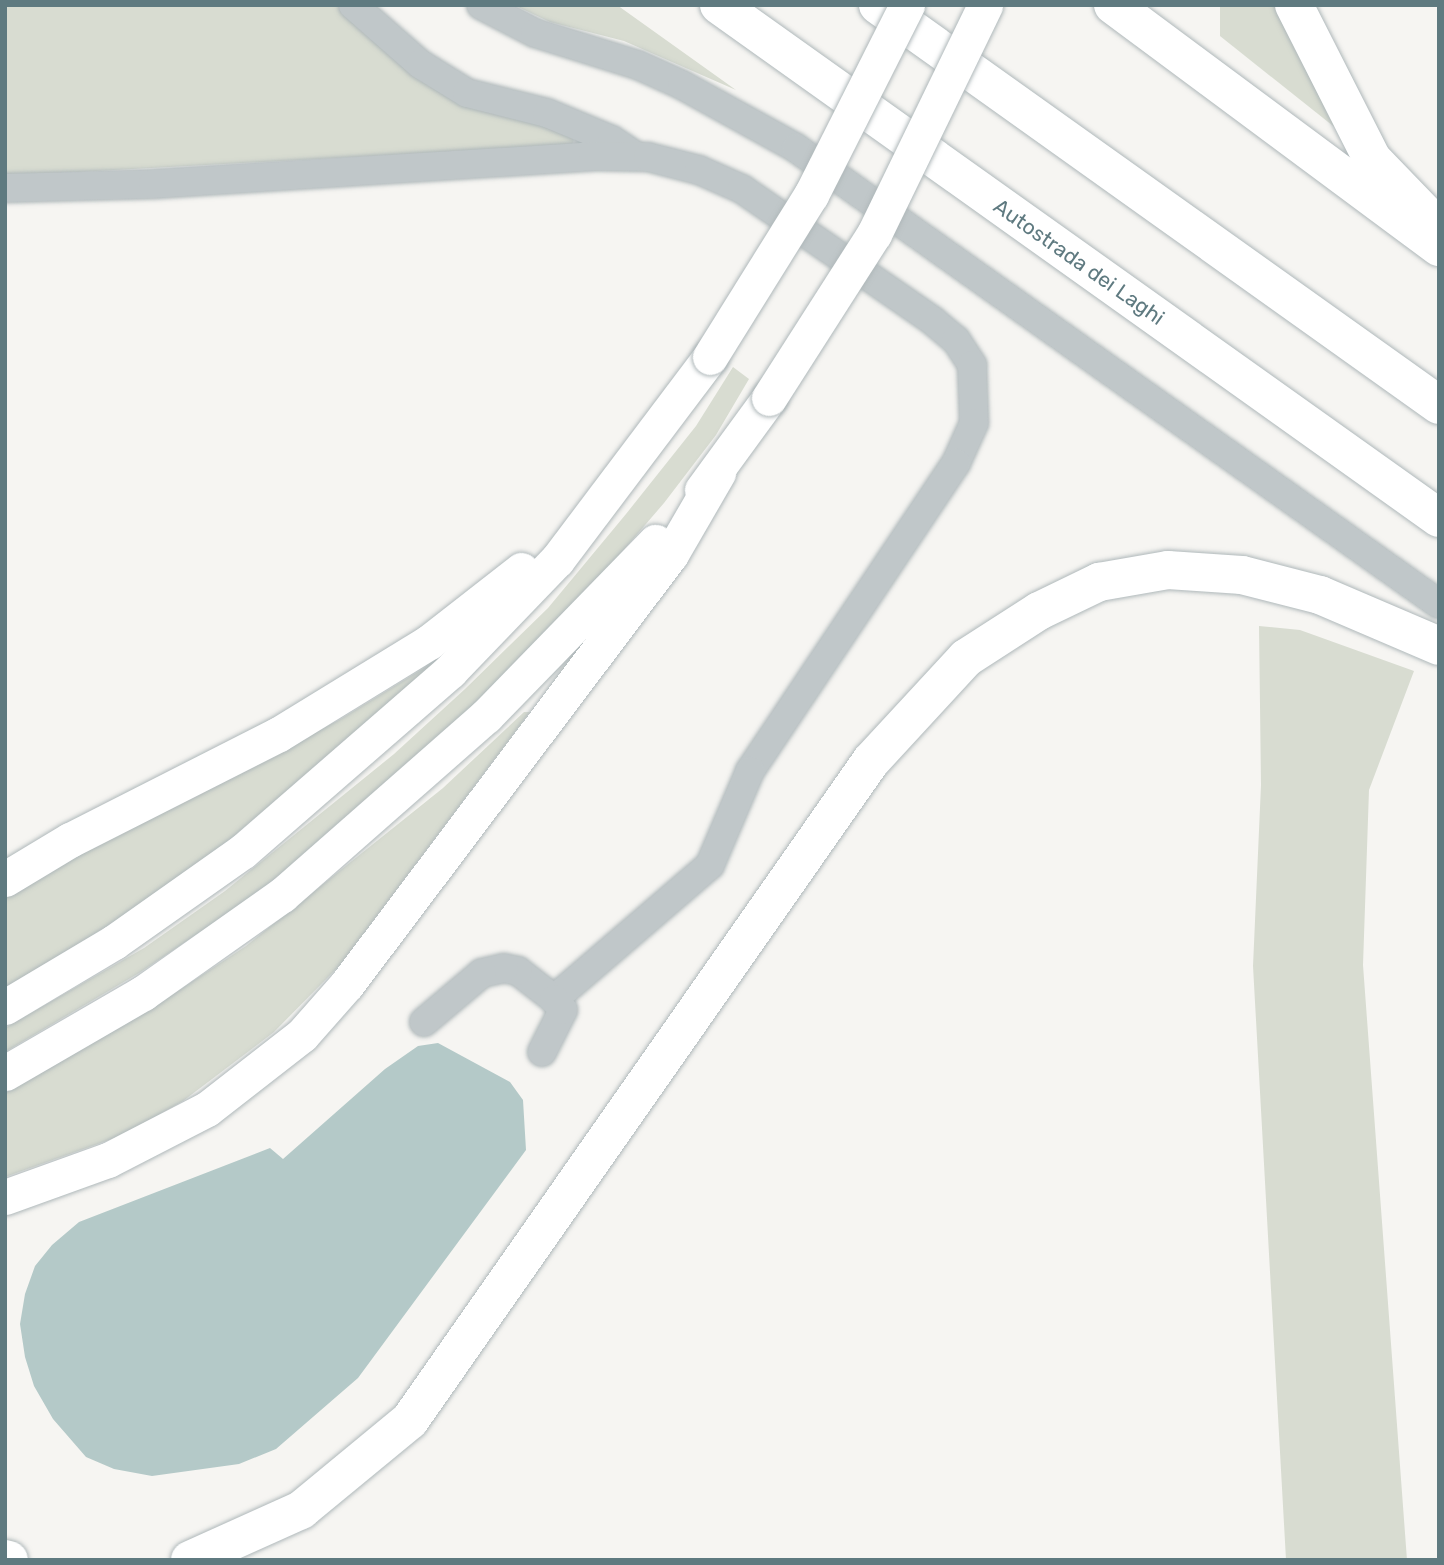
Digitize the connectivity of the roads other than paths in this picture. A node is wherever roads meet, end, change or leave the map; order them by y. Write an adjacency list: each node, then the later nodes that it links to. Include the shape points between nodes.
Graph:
1 (353, 5): 11 (lane, via 420,64 467,93 547,113 612,140)
2 (481, 5): 19 (lane, via 535,33 671,80 796,149)
3 (719, 5): 18 (highway, Autostrada dei Laghi)
4 (878, 5): 10 (highway)
5 (907, 5): 16 (main road, bridge, via 811,195 710,357)
6 (918, 5): 10 (highway)
7 (985, 5): 17 (main road, bridge, via 874,234)
8 (1112, 5): 14 (highway)
9 (1294, 5): 13 (highway, via 1372,159)
10 (1036, 116): 15 (highway)
11 (638, 157): 12 (lane); 22 (lane, via 699,170 742,188 933,321 956,340 972,365 974,423 956,463 751,771 710,865)
12 (5, 188)
13 (1439, 227)
14 (1439, 247)
15 (1439, 405)
16 (656, 433): 21 (main road, via 510,581 429,642 279,734 70,840); 23 (main road, via 539,579 450,671 312,794 243,851 114,942)
17 (718, 473): 26 (main road, via 486,716 282,895 143,993); 27 (main road, via 671,554 347,984 302,1035 207,1109 108,1160)
18 (1439, 517)
19 (1439, 604)
20 (1439, 646): 28 (highway, via 1320,595 1242,575 1168,570 1099,582 1039,611 966,658 871,761 410,1420 301,1510)
21 (5, 879)
22 (554, 999): 24 (lane, via 518,971 504,968 482,973); 25 (lane, via 563,1010)
23 (5, 1007)
24 (424, 1022)
25 (542, 1052)
26 (5, 1073)
27 (5, 1197)
28 (190, 1560)

